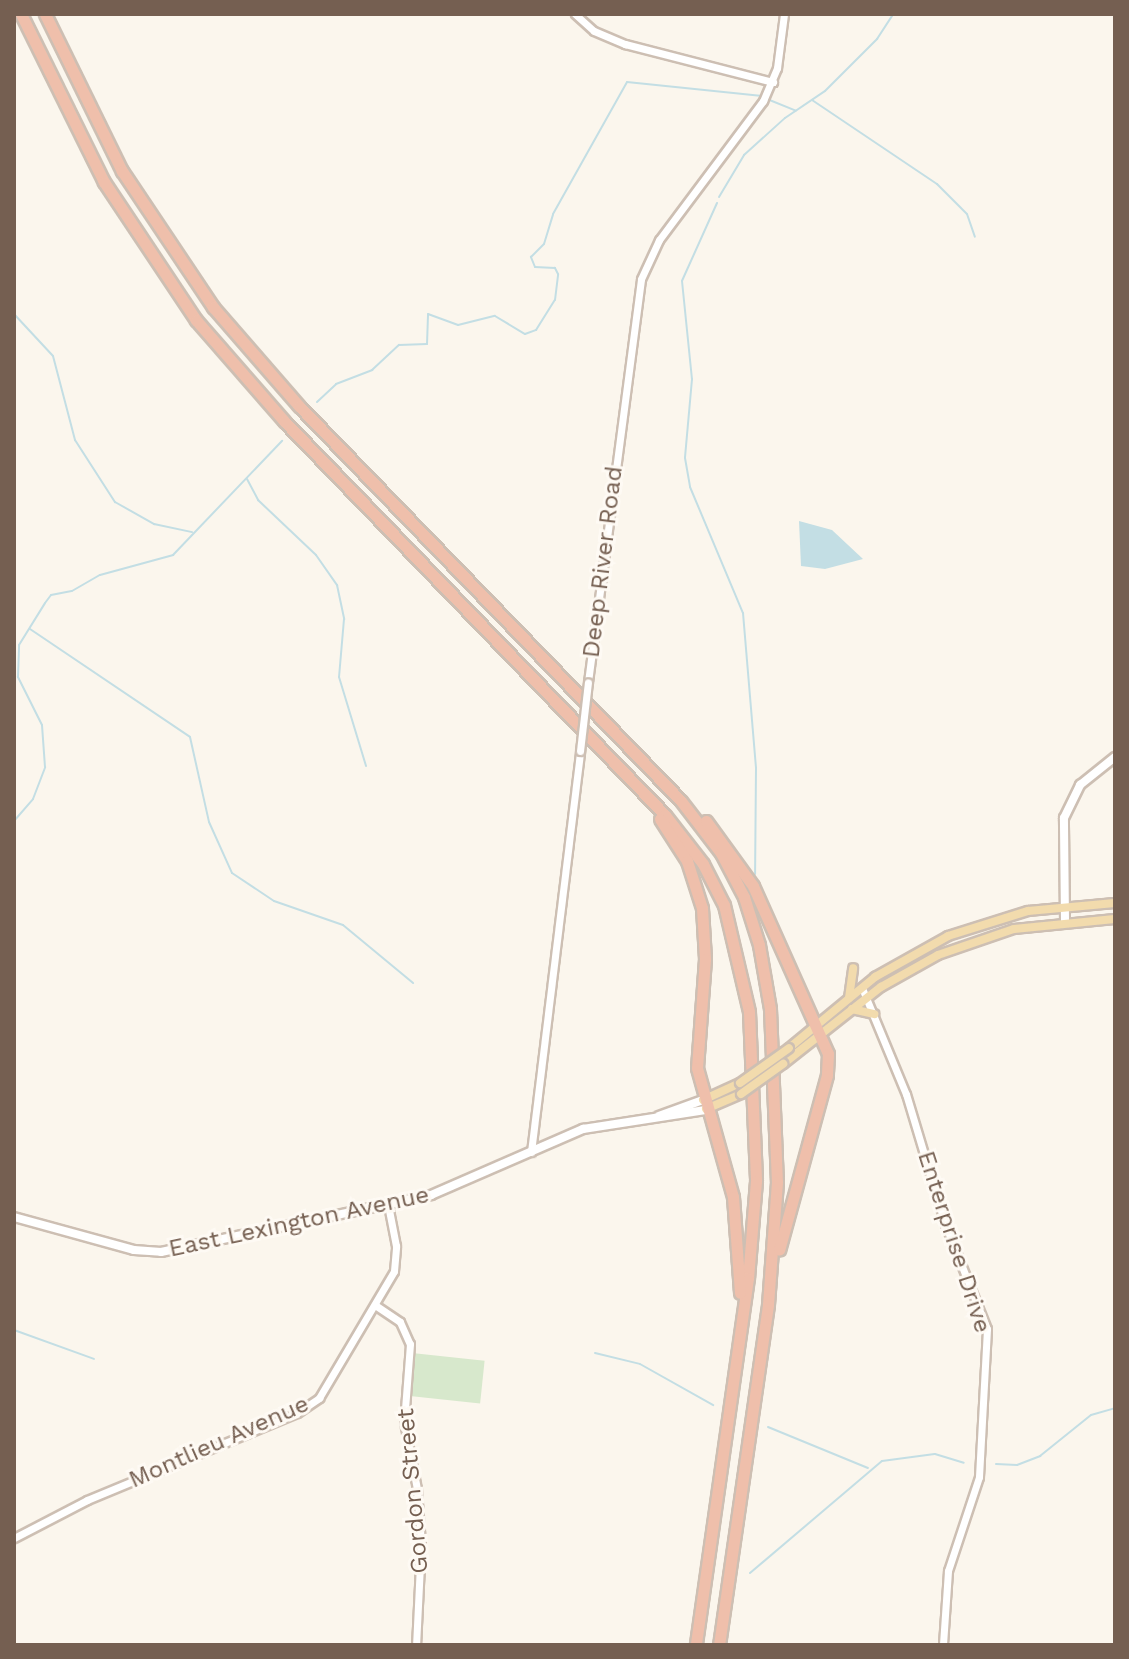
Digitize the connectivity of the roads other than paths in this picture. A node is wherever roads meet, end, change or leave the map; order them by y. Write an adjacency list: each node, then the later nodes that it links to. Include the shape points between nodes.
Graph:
1 (21, 14): 7 (highway, via 104,182 196,320 261,396)
2 (45, 14): 8 (highway, via 133,190 233,333)
3 (575, 14): 5 (street, via 594,31 625,44)
4 (784, 14): 5 (street, Deep River Road)
5 (773, 82): 21 (street, Deep River Road, bridge, via 664,232 643,271)
6 (1115, 757): 10 (main road, via 1080,785 1066,812 1060,842)
7 (612, 760): 20 (highway, via 674,839 699,895 705,946 697,1060); 26 (highway, via 703,864 738,950 751,1036 756,1133 752,1242)
8 (670, 789): 19 (highway, via 711,826 743,868); 25 (highway, via 730,868 762,961 778,1133)
9 (1115, 903): 10 (main road)
10 (1064, 906): 12 (main road); 13 (main road, via 965,929)
11 (1115, 919): 12 (main road)
12 (1065, 921): 15 (main road, via 962,945 909,969)
13 (875, 977): 14 (main road); 16 (main road, via 853,968)
14 (862, 988): 15 (street, Enterprise Drive); 16 (main road)
15 (866, 997): 17 (main road); 18 (street, Enterprise Drive)
16 (849, 998): 19 (main road)
17 (851, 1009): 18 (main road); 19 (main road)
18 (874, 1014): 31 (street, Enterprise Drive, via 987,1329 980,1465 945,1584)
19 (818, 1029): 20 (main road, bridge); 20 (main road, bridge, via 789,1059 741,1094); 25 (highway, via 828,1069)
20 (704, 1105): 21 (main road, East Lexington Avenue, via 587,1128); 26 (highway, via 737,1222)
21 (531, 1152): 22 (main road, East Lexington Avenue, via 450,1189)
22 (388, 1205): 23 (main road, East Lexington Avenue, via 149,1252); 24 (street, Montlieu Avenue, via 396,1260)
23 (14, 1217)
24 (375, 1305): 27 (street, Montlieu Avenue, via 330,1383 310,1405 87,1500); 28 (street, Gordon Street, via 400,1322 410,1344 404,1422 421,1544)
25 (768, 1305): 30 (highway)
26 (740, 1326): 29 (highway)
27 (14, 1538)
28 (416, 1645)
29 (696, 1645)
30 (719, 1645)
31 (943, 1645)

